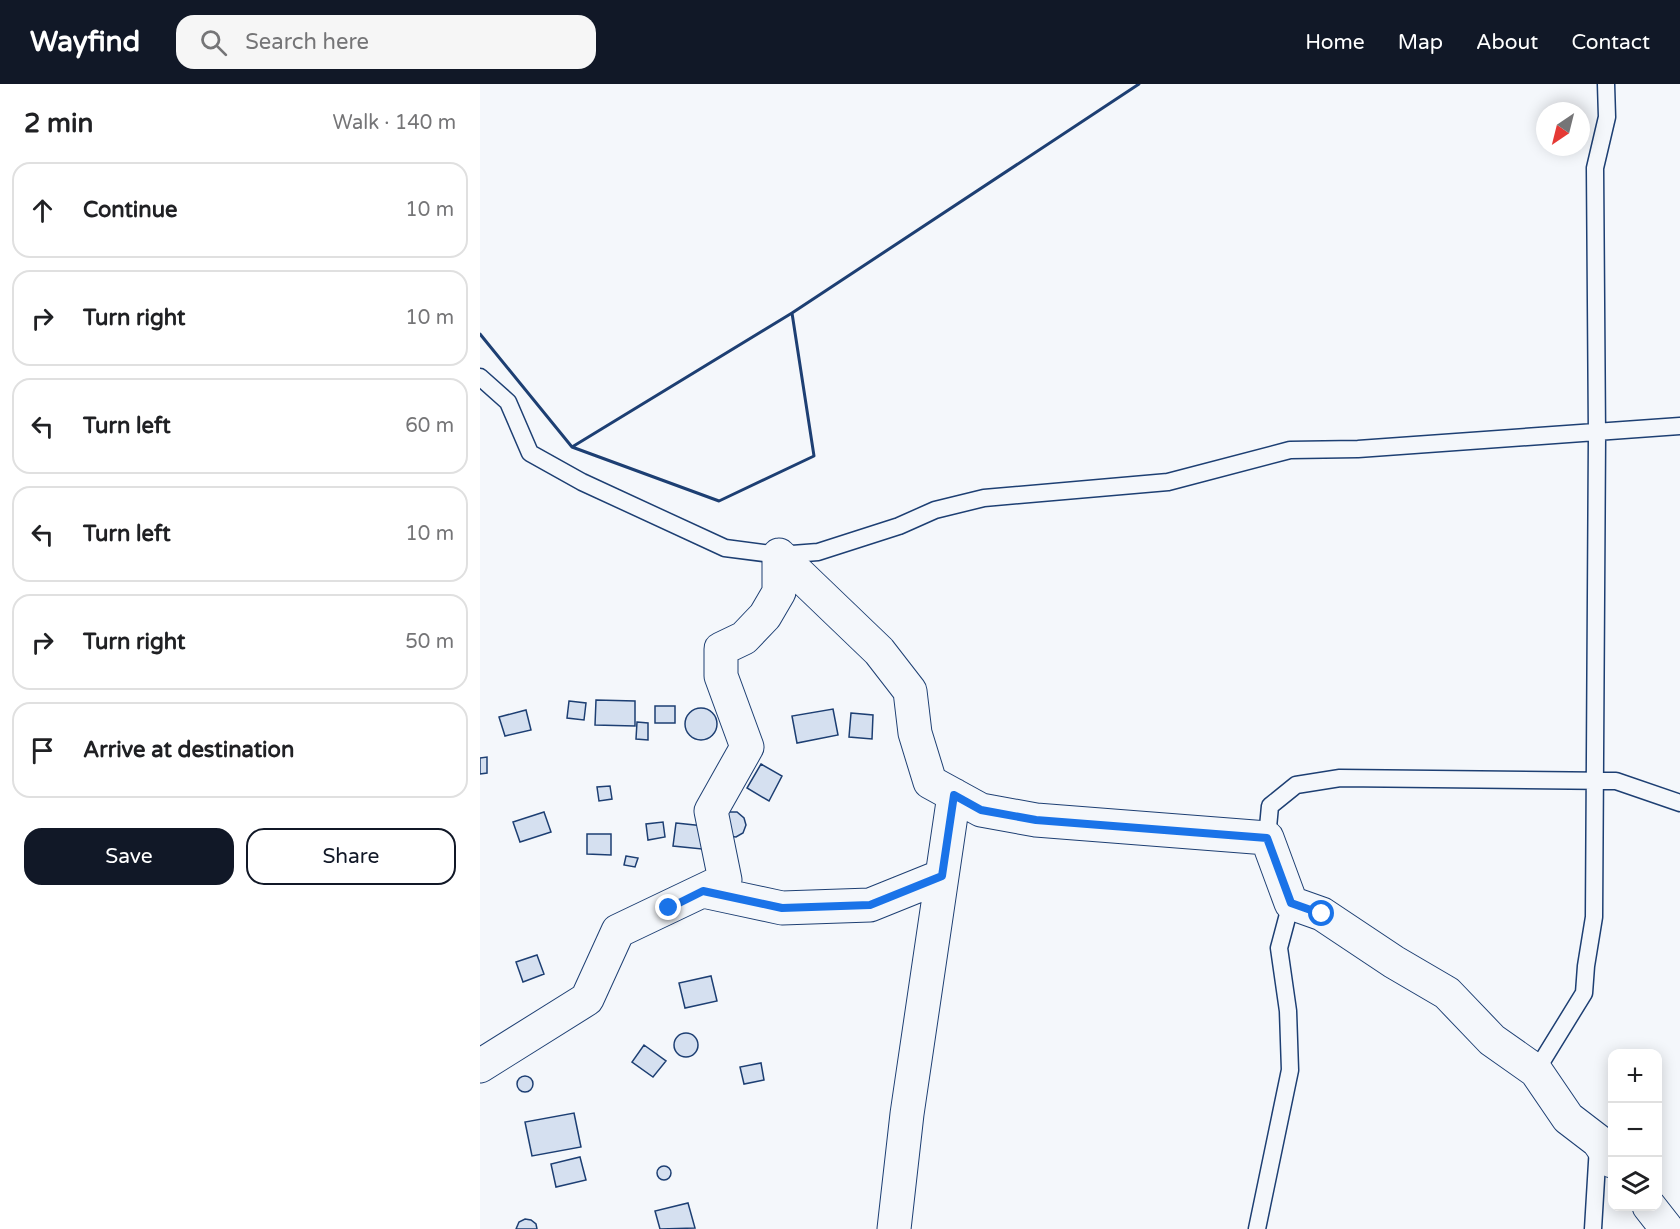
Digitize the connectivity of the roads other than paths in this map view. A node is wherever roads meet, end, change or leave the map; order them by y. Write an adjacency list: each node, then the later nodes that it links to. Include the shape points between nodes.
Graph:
1 (1606, 84): 4 (lane, via 1607,117 1595,168)
2 (480, 377): 5 (lane, via 508,402 530,453 582,482 725,548)
3 (1680, 426): 4 (lane)
4 (1597, 432): 5 (lane, via 1290,450 1168,482 984,498 934,510 899,526 818,552); 6 (lane)
5 (779, 555): 7 (street, via 879,651 910,691 915,733 930,782); 11 (street, via 779,592 765,616 744,638 721,649 721,676 747,747 711,811 725,880)
6 (1595, 781): 8 (lane, via 1616,781); 9 (lane, via 1340,778 1307,783 1296,785 1270,806); 14 (lane, via 1594,917 1584,993)
7 (954, 795): 9 (street, via 981,810 1036,820); 10 (street)
8 (1680, 803)
9 (1267, 838): 12 (street)
10 (942, 876): 11 (street, via 870,905 782,908); 17 (street, via 905,1125)
11 (703, 891): 13 (street, via 618,931 586,999)
12 (1291, 903): 14 (street, via 1322,914 1447,993 1492,1040); 18 (lane, via 1280,948 1290,1071)
13 (480, 1066)
14 (1536, 1071): 15 (street, via 1568,1118)
15 (1605, 1151): 19 (lane)
16 (1653, 1211): 20 (street)
17 (894, 1229)
18 (1257, 1229)
19 (1593, 1229)
20 (1667, 1229)

